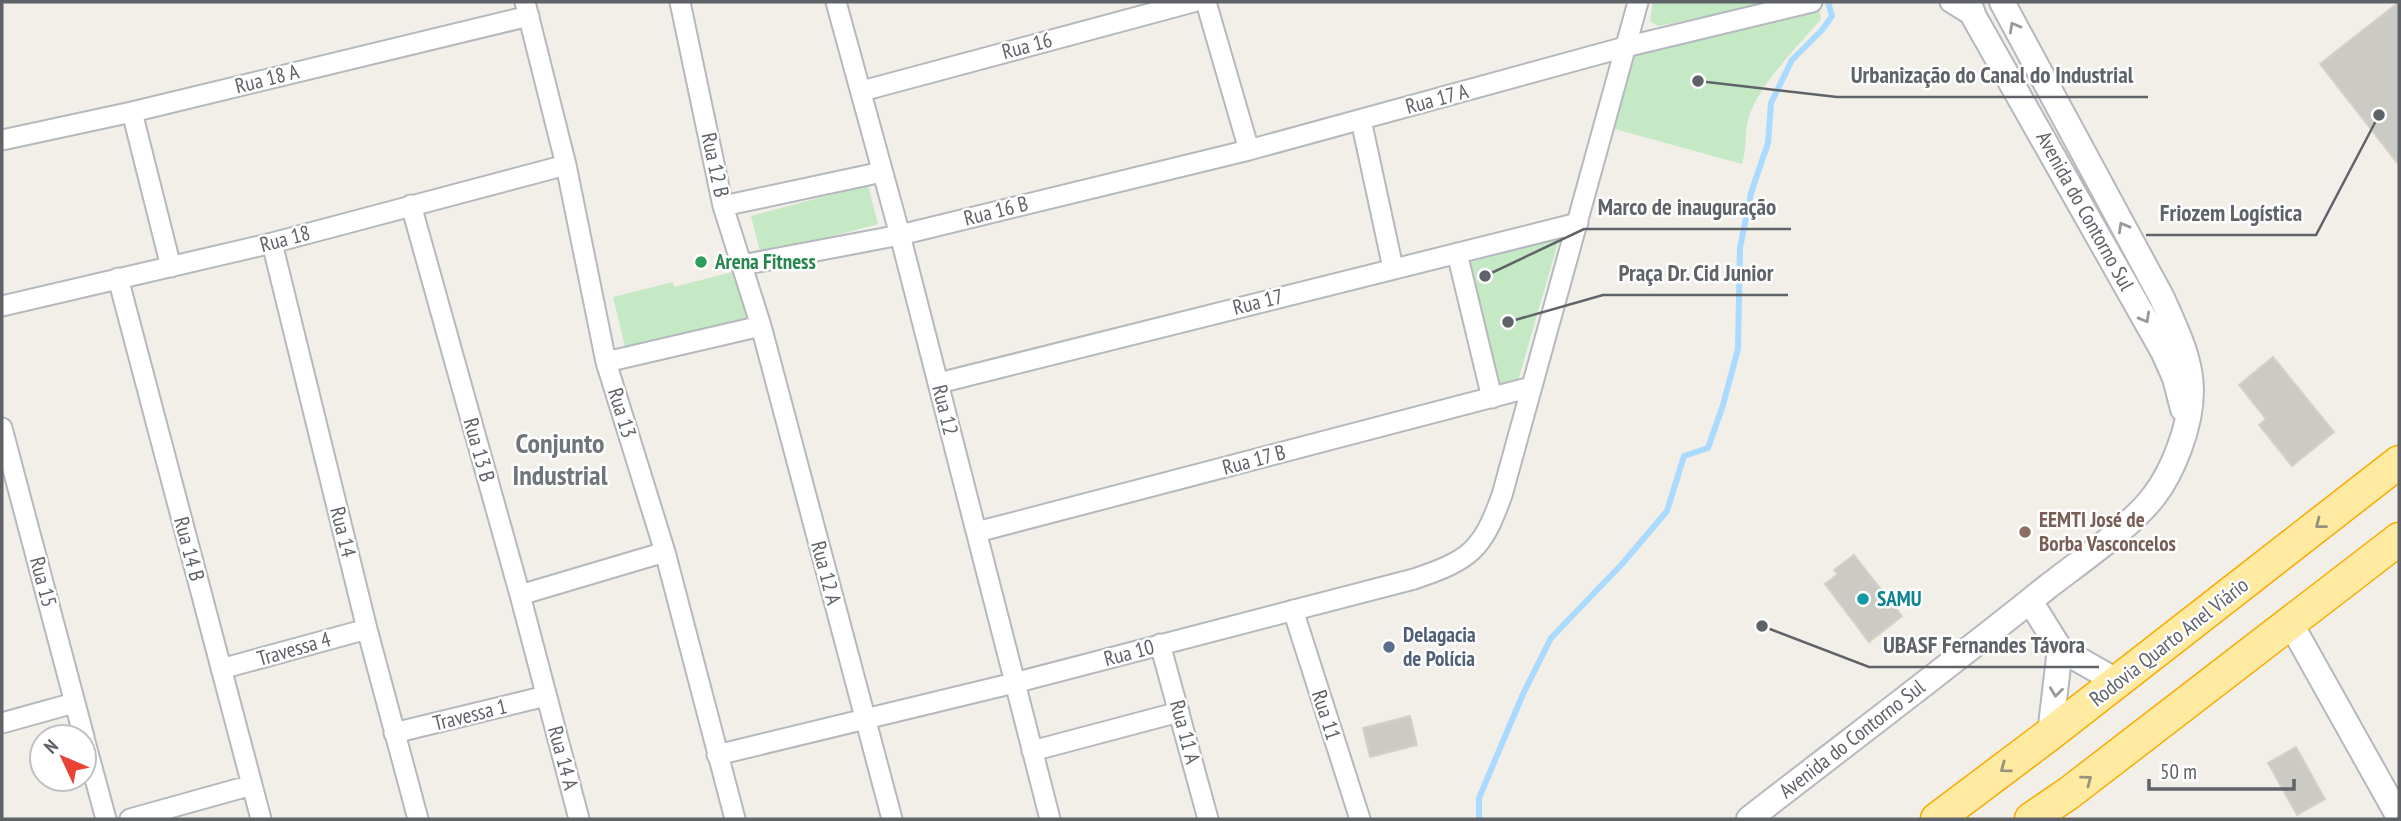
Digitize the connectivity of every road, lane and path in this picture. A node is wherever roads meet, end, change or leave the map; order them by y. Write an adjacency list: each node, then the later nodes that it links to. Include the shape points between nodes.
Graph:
1 (680, 2): 20 (street, Rua 12 B)
2 (836, 2): 12 (street, Rua 12)
3 (1193, 2): 12 (street, Rua 16)
4 (1206, 2): 16 (street)
5 (1638, 2): 11 (street, Rua 10)
6 (1812, 2): 11 (street, Rua 17 A)
7 (1950, 2): 10 (street)
8 (2002, 2): 35 (street, Avenida do Contorno Sul, one-way to 8, via 2193,385 2185,348)
9 (527, 9): 13 (street, Rua 18 A); 17 (street, Rua 13)
10 (1972, 9): 35 (street, Avenida do Contorno Sul, one-way to 35, via 2163,351 2175,378)
11 (1625, 47): 14 (street, Rua 17 A); 21 (street, Rua 10)
12 (862, 91): 18 (street, Rua 12)
13 (132, 112): 15 (street, Rua 18 A); 26 (street)
14 (1361, 120): 16 (street, Rua 17 A); 27 (street)
15 (3, 136)
16 (1248, 150): 22 (street, Rua 16 B)
17 (566, 165): 19 (street, Rua 18); 31 (street, Rua 13)
18 (882, 172): 20 (street); 22 (street, Rua 12)
19 (411, 205): 23 (street, Rua 18); 41 (street, Rua 13 B)
20 (723, 206): 25 (street, Rua 12 B)
21 (1578, 223): 24 (street, Rua 17); 33 (street, Rua 10)
22 (900, 234): 25 (street, Rua 16 B); 32 (street, Rua 12)
23 (272, 243): 26 (street, Rua 18); 45 (street, Rua 14)
24 (1457, 253): 27 (street, Rua 17); 34 (street)
25 (742, 265): 30 (street, Rua 12 B)
26 (171, 267): 28 (street, Rua 18)
27 (1393, 268): 32 (street, Rua 17)
28 (118, 278): 29 (street, Rua 18); 48 (street, Rua 14 B)
29 (2, 306)
30 (761, 326): 31 (street); 54 (street, Rua 12 A)
31 (606, 362): 40 (street, Rua 13)
32 (939, 383): 38 (street, Rua 12)
33 (1531, 387): 34 (street, Rua 17 B); 43 (street, Rua 10, via 1502,495 1476,548 1447,568)
34 (1492, 398): 38 (street, Rua 17 B)
35 (2186, 426): 42 (street, Avenida do Contorno Sul, via 2154,497)
36 (2, 428): 52 (street, Rua 15)
37 (2399, 462): 49 (highway, Rodovia Quarto Anel Viário, one-way to 49)
38 (977, 532): 50 (street, Rua 12)
39 (2399, 539): 44 (highway)
40 (664, 552): 41 (street); 60 (street, Rua 13)
41 (520, 595): 51 (street, Rua 13 B)
42 (2030, 601): 47 (street); 74 (street, Avenida do Contorno Sul)
43 (1293, 610): 46 (street, Rua 10); 73 (street, Rua 11)
44 (2291, 624): 63 (street); 76 (highway, one-way to 44)
45 (367, 629): 48 (street, Travessa 4); 57 (street, Rua 14)
46 (1160, 644): 50 (street, Rua 10); 53 (street, Rua 11 A)
47 (2060, 649): 49 (street); 58 (street, one-way to 58)
48 (221, 669): 61 (street, Rua 14 B)
49 (2118, 682): 58 (highway, Rodovia Quarto Anel Viário)
50 (1014, 683): 54 (street, Rua 10); 59 (street, Rua 12)
51 (546, 696): 57 (street, Travessa 1); 68 (street, Rua 14 A)
52 (74, 703): 55 (street); 56 (street, Rua 15)
53 (1179, 712): 59 (street); 72 (street, Rua 11 A)
54 (865, 720): 60 (street, Rua 10); 70 (street, Rua 12 A)
55 (2, 723)
56 (80, 723)
57 (394, 733): 67 (street, Rua 14)
58 (2050, 734): 75 (highway, Rodovia Quarto Anel Viário, one-way to 75)
59 (1032, 751): 71 (street, Rua 12)
60 (717, 755): 69 (street, Rua 13)
61 (252, 785): 65 (street); 66 (street, Rua 14 B)
62 (98, 790): 64 (street, Rua 15)
63 (2399, 817)
64 (106, 819)
65 (130, 819)
66 (261, 819)
67 (418, 819)
68 (579, 819)
69 (735, 819)
70 (892, 819)
71 (1050, 819)
72 (1208, 819)
73 (1360, 819)
74 (1749, 819)
75 (1937, 819)
76 (2031, 819)

